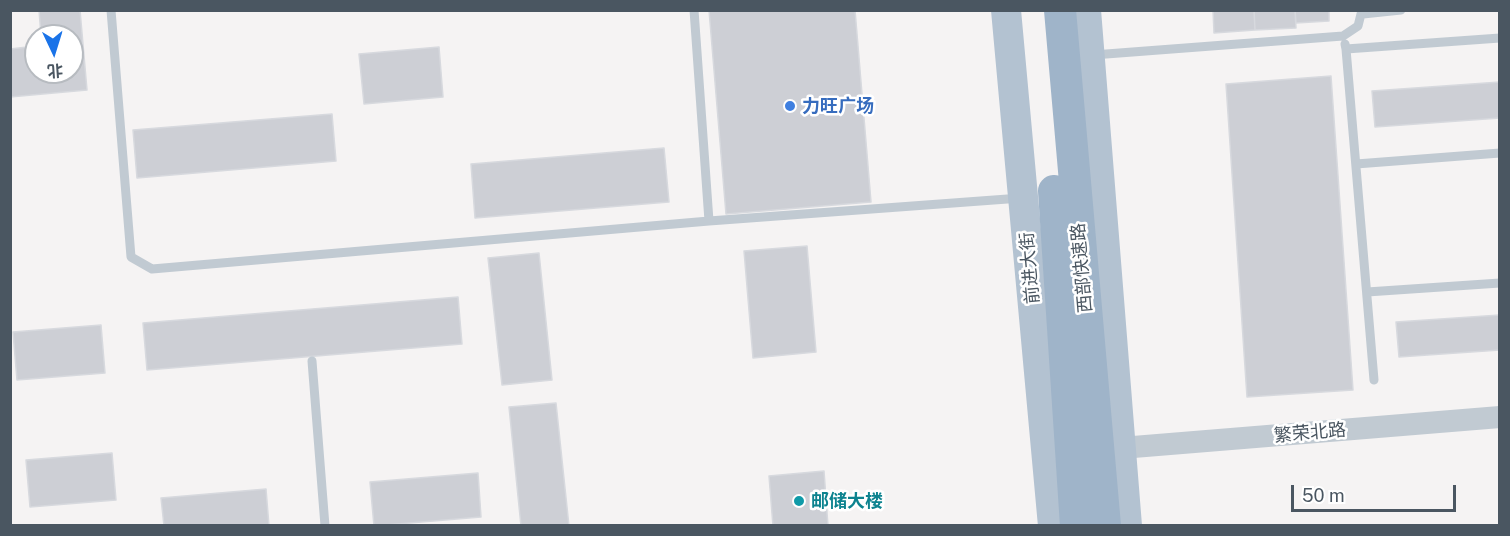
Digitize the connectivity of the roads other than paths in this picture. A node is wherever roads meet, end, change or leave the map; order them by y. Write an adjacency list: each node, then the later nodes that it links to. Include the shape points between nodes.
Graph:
1 (111, 10): 16 (lane, via 131,257 152,269)
2 (694, 10): 16 (lane)
3 (1006, 10): 15 (main road, 前进大街)
4 (1041, 10): 25 (highway, 西部快速路)
5 (1060, 10): 26 (highway, 西部快速路)
6 (1086, 10): 12 (main road)
7 (1401, 10): 8 (lane)
8 (1362, 12): 9 (lane, via 1358,26)
9 (1343, 36): 11 (lane); 12 (lane)
10 (1500, 38): 11 (lane)
11 (1346, 50): 14 (lane)
12 (1090, 56): 22 (main road)
13 (1500, 153): 14 (lane)
14 (1356, 164): 18 (lane)
15 (1023, 198): 16 (lane); 24 (main road, 前进大街)
16 (709, 221)
17 (1500, 283): 18 (lane)
18 (1367, 292): 20 (lane)
19 (312, 361): 23 (lane)
20 (1374, 380)
21 (1500, 417): 22 (street, 繁荣北路)
22 (1121, 448): 27 (main road)
23 (326, 525)
24 (1053, 525)
25 (1076, 525)
26 (1104, 525)
27 (1127, 525)

